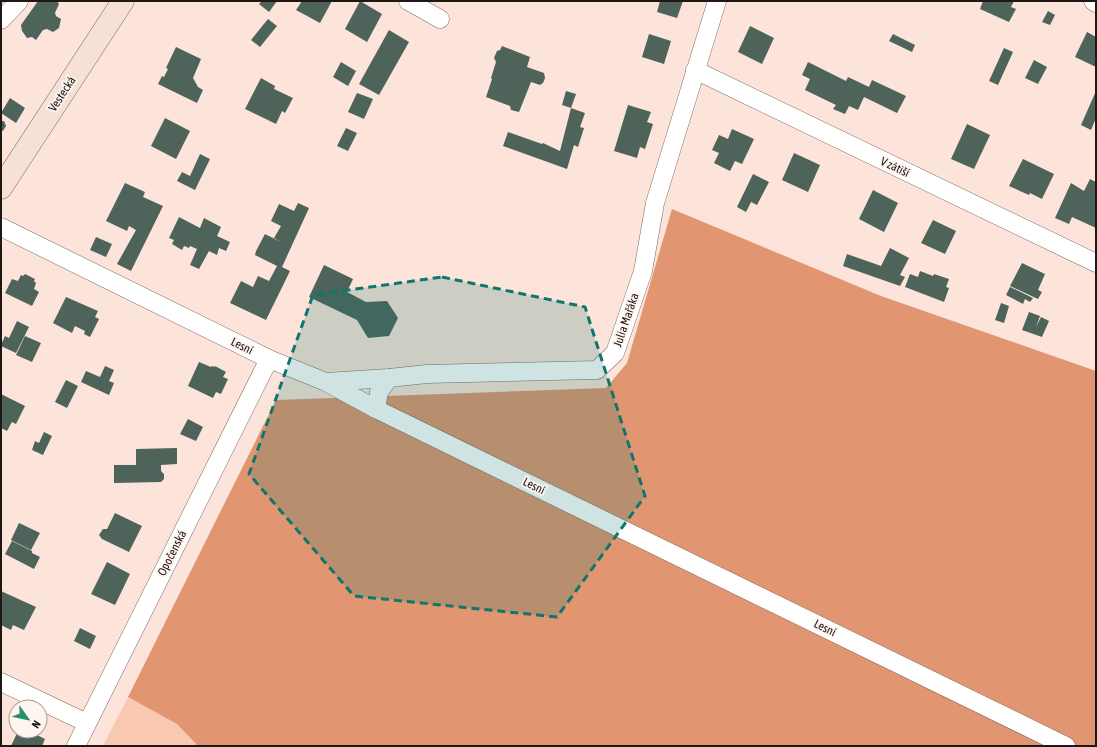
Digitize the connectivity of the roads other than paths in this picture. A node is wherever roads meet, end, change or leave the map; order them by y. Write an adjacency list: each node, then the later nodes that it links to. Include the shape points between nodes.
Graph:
1 (19, 1): 8 (street)
2 (123, 1): 10 (street, Vestecká)
3 (408, 1): 7 (street)
4 (717, 1): 9 (street, Julia Mařáka)
5 (1093, 1): 6 (street)
6 (1096, 3)
7 (440, 19)
8 (1, 20)
9 (695, 70): 12 (street, V zátiší); 14 (street, Julia Mařáka, via 655,203 643,272 615,353 597,370 427,374)
10 (1, 188)
11 (1, 228): 13 (street, Lesní)
12 (1096, 263)
13 (269, 359): 15 (street, Lesní); 18 (street, Opočenská)
14 (389, 378): 15 (street, Julia Mařáka); 16 (street, via 379,392)
15 (326, 382): 16 (street, Lesní)
16 (376, 409): 20 (street, Lesní)
17 (1, 682): 18 (street)
18 (87, 723): 19 (street, Opočenská)
19 (76, 746)
20 (1066, 746)

